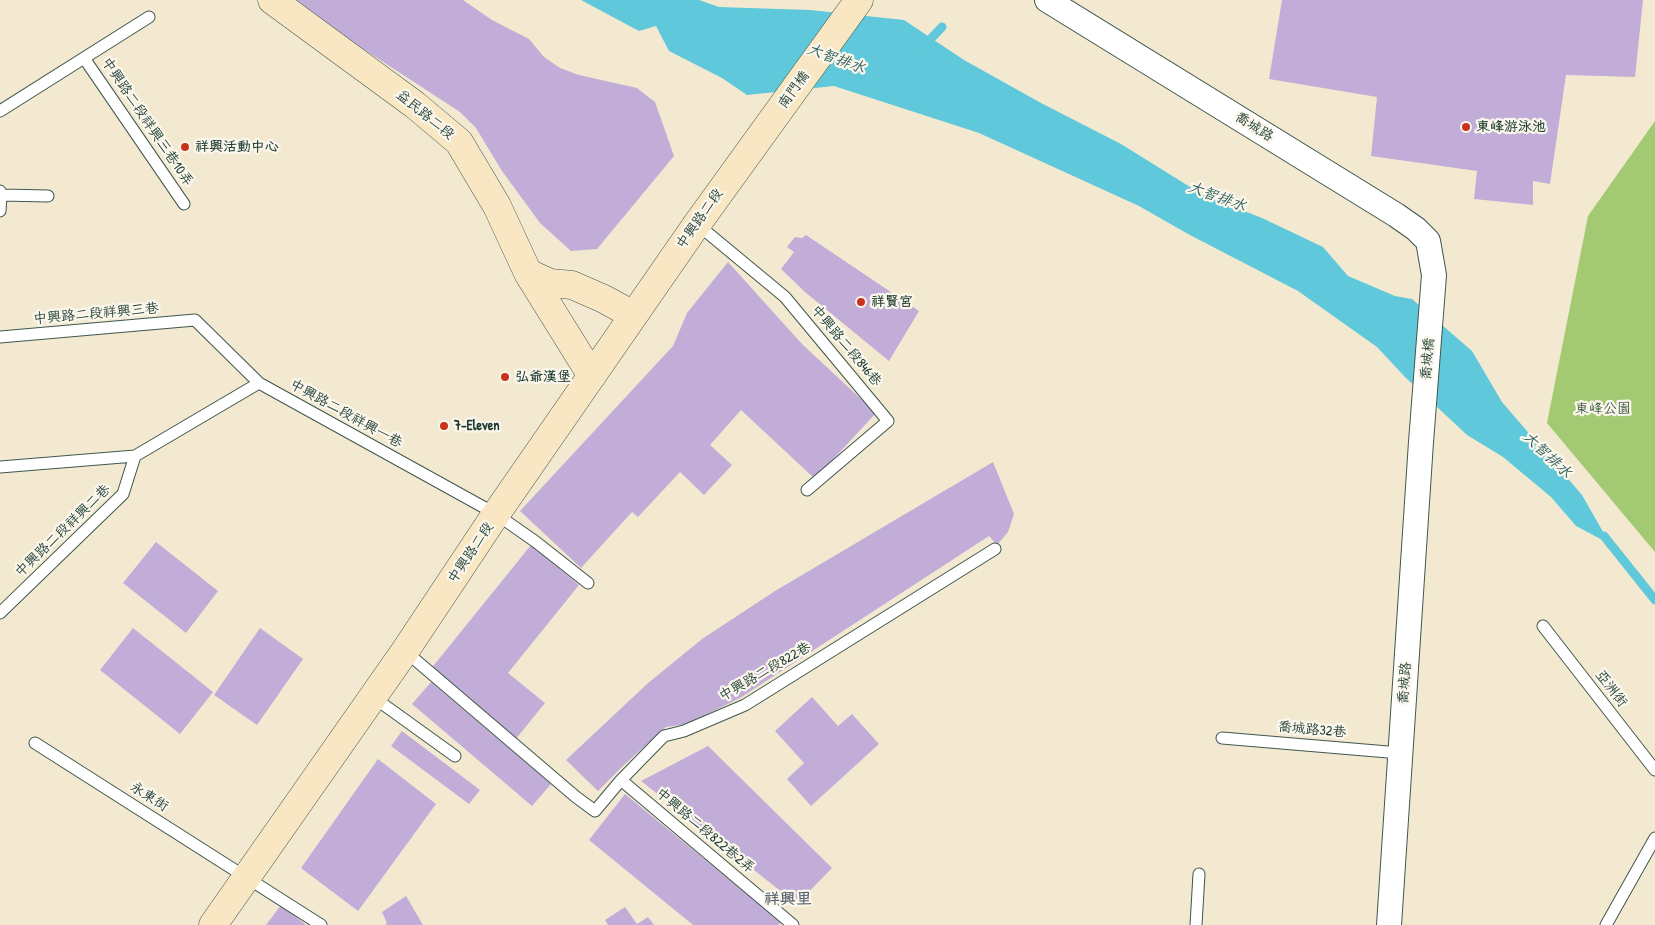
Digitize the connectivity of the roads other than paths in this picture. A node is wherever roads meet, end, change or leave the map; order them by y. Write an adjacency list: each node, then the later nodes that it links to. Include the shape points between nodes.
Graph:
1 (272, 0): 13 (street, 益民路二段, via 415,105 459,142 497,206)
2 (859, 0): 7 (street, 南門橋)
3 (1046, 0): 14 (street, 喬城路, via 1396,214 1428,241)
4 (149, 16): 5 (lane, 中興路二段祥興三巷10弄)
5 (84, 58): 6 (lane, 中興路二段祥興三巷10弄); 10 (lane, 中興路二段祥興三巷10弄)
6 (0, 111)
7 (728, 180): 12 (street, 中興路二段)
8 (1, 193): 9 (lane); 11 (lane)
9 (48, 196)
10 (184, 204)
11 (0, 212)
12 (697, 224): 15 (street, 中興路二段); 23 (lane, 中興路二段846巷, via 785,297 888,421)
13 (528, 273): 15 (street, via 550,283 572,285); 18 (street, 益民路二段)
14 (1434, 275): 20 (street, 喬城橋)
15 (633, 315): 18 (street, 中興路二段)
16 (195, 320): 17 (lane, 中興路二段祥興三巷); 19 (lane, 中興路二段祥興一巷)
17 (0, 337)
18 (592, 376): 24 (street, 中興路二段)
19 (259, 383): 21 (lane); 24 (lane, 中興路二段祥興一巷)
20 (1421, 442): 33 (street, 喬城路)
21 (136, 456): 22 (lane); 27 (lane, 中興路二段祥興二巷, via 123,494)
22 (0, 467)
23 (807, 490)
24 (496, 514): 26 (lane, 中興路二段祥興一巷); 29 (street, 中興路二段)
25 (995, 549): 36 (lane, 中興路二段822巷, via 745,705 664,736)
26 (588, 583)
27 (0, 613)
28 (1543, 626): 35 (lane, 亞洲街)
29 (405, 651): 30 (street, 中興路二段); 36 (lane, 中興路二段822巷, via 595,811)
30 (373, 697): 34 (lane); 39 (street, 中興路二段)
31 (1222, 738): 33 (lane, 喬城路32巷)
32 (35, 743): 39 (lane, 永東街)
33 (1400, 753): 44 (street, 喬城路)
34 (455, 756)
35 (1655, 770)
36 (621, 780): 42 (lane, 中興路二段822巷2弄)
37 (1655, 838): 45 (lane)
38 (1199, 874): 43 (lane)
39 (246, 876): 40 (street, 中興路二段); 41 (lane, 永東街)
40 (213, 925)
41 (321, 925)
42 (793, 925)
43 (1196, 925)
44 (1389, 925)
45 (1606, 925)

